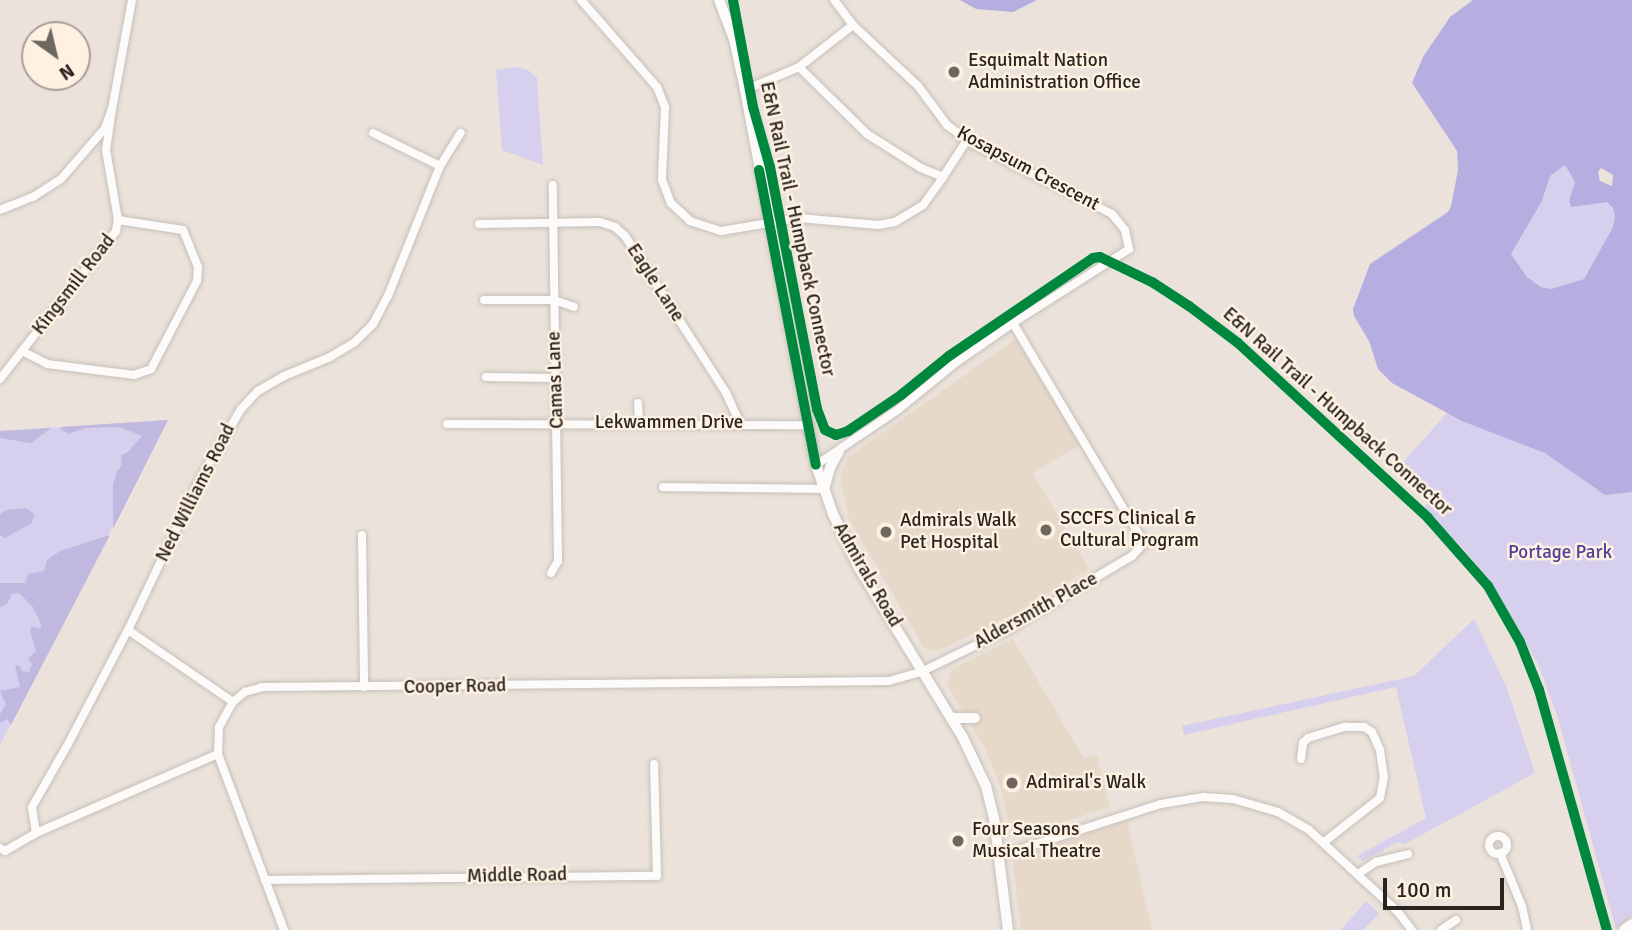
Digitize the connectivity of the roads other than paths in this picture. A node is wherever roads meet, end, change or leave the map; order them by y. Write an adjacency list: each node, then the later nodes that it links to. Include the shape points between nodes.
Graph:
1 (132, 0): 10 (street)
2 (581, 0): 18 (street, via 657,87 665,107 662,180 671,203 690,221 721,231)
3 (719, 0): 7 (main road, Admirals Road, via 734,39)
4 (834, 0): 5 (street, Kosapsum Crescent)
5 (853, 25): 6 (street); 11 (street, Kosapsum Crescent, via 918,86 947,125)
6 (799, 67): 7 (street); 13 (street, via 867,134)
7 (745, 90): 18 (main road, Admirals Road)
8 (373, 133): 12 (street)
9 (461, 133): 12 (street, Ned Williams Road)
10 (103, 137): 15 (street, via 61,179 33,197); 16 (street, Kingsmill Road)
11 (967, 140): 13 (street); 23 (street, Kosapsum Crescent, via 1104,208 1125,230 1129,249)
12 (440, 166): 40 (street, Ned Williams Road, via 373,324 330,357 258,391 241,409 200,480)
13 (943, 177): 18 (street, via 923,205 895,222 878,225 799,218)
14 (553, 185): 17 (street, Camas Lane)
15 (1, 208)
16 (118, 220): 24 (street, Kingsmill Road, via 116,231); 24 (street, via 183,230 198,267 197,281 151,369 134,375 47,364)
17 (554, 222): 19 (street, Eagle Lane); 21 (street, Camas Lane); 31 (street, Eagle Lane, via 600,222 625,236 726,393)
18 (768, 223): 33 (main road, Admirals Road)
19 (479, 225)
20 (484, 300): 21 (street)
21 (554, 300): 22 (street); 26 (street, Camas Lane)
22 (574, 307)
23 (1013, 323): 34 (street); 41 (street, Aldersmith Place, via 1144,543 1124,562 1041,611)
24 (22, 351): 27 (street, Kingsmill Road)
25 (486, 377): 26 (street)
26 (554, 378): 29 (street, Camas Lane)
27 (0, 379)
28 (638, 402): 30 (street)
29 (558, 422): 30 (street, Lekwammen Drive); 32 (street, Lekwammen Drive); 39 (street, Camas Lane, via 558,561)
30 (639, 423): 31 (street, Lekwammen Drive)
31 (740, 423): 33 (street, Lekwammen Drive)
32 (447, 424)
33 (807, 425): 35 (main road, Admirals Road)
34 (839, 451): 35 (street); 37 (main road)
35 (816, 465): 37 (main road, Admirals Road)
36 (663, 487): 37 (street)
37 (824, 489): 41 (main road, Admirals Road, via 859,568)
38 (362, 534): 42 (street)
39 (551, 573)
40 (128, 629): 43 (street); 49 (street, Ned Williams Road, via 32,807)
41 (923, 671): 42 (street, Cooper Road, via 889,681); 44 (main road, Admirals Road)
42 (364, 687): 43 (street, Cooper Road, via 262,687)
43 (233, 702): 46 (street, via 219,727)
44 (951, 719): 45 (main road, Admirals Road); 45 (main road, via 975,718)
45 (962, 738): 54 (main road, Admirals Road, via 989,796)
46 (218, 754): 49 (street); 56 (street)
47 (1301, 759): 50 (street, via 1308,738 1345,727 1372,732 1380,750 1384,777 1380,798)
48 (654, 764): 56 (street, Middle Road, via 657,876)
49 (36, 833): 51 (street, via 5,851)
50 (1324, 842): 54 (street, via 1278,812 1233,799 1203,797 1161,804); 55 (street)
51 (0, 848)
52 (1500, 853): 63 (street)
53 (1408, 854): 55 (street, via 1376,862)
54 (999, 856): 60 (main road, Admirals Road)
55 (1358, 874): 61 (street)
56 (265, 880): 59 (street)
57 (1456, 920): 62 (street)
58 (1632, 924): 64 (main road)
59 (284, 930)
60 (1008, 930)
61 (1412, 930)
62 (1441, 930)
63 (1527, 930)
64 (1623, 930)

